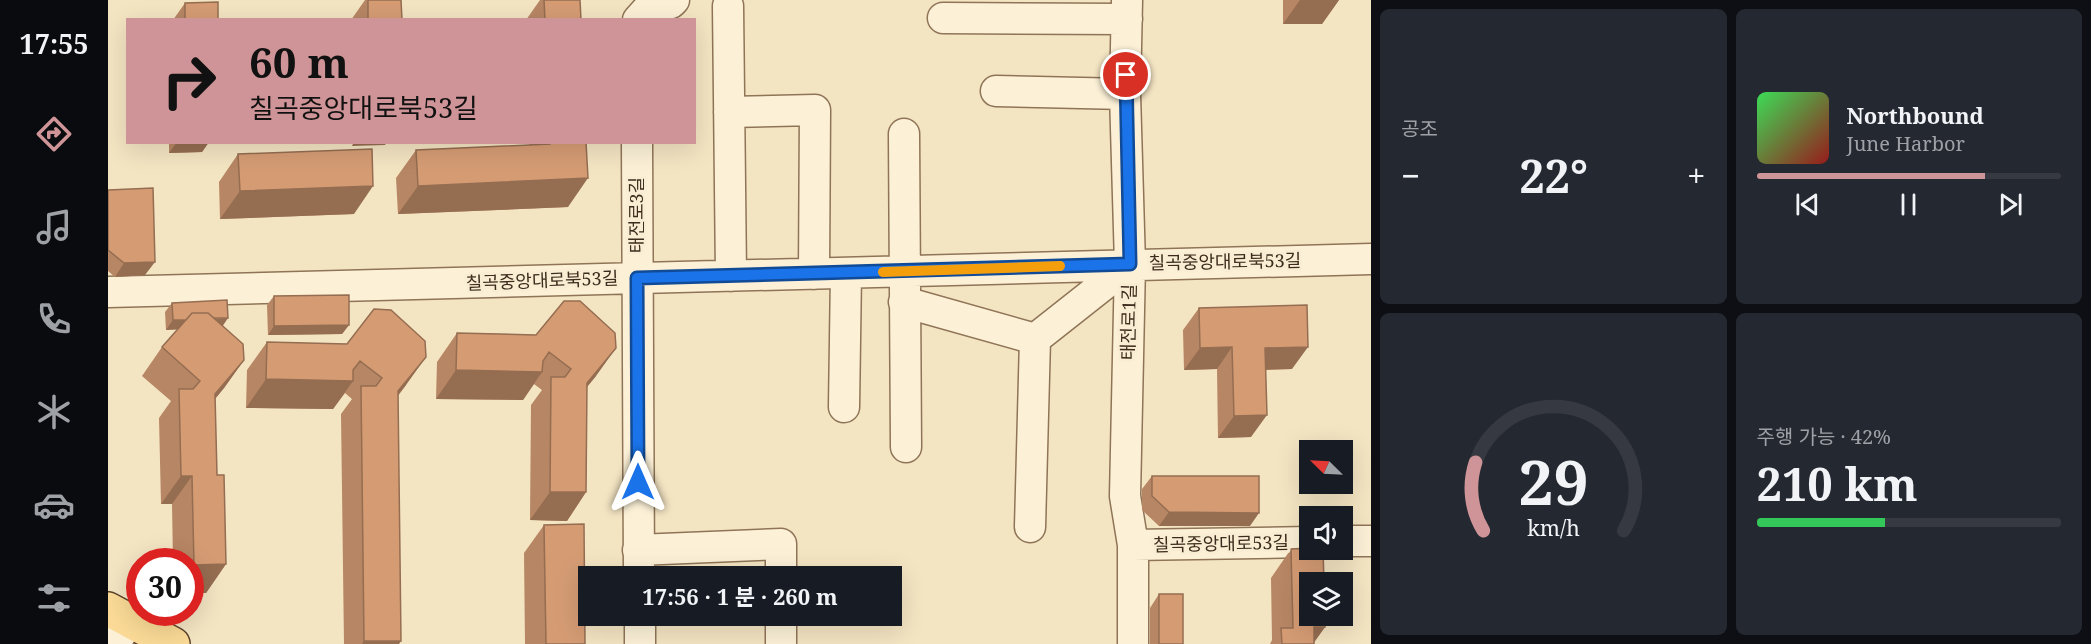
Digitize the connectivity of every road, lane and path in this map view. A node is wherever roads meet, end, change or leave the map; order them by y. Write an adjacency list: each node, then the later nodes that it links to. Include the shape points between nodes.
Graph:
1 (674, 0): 4 (street, via 646,11)
2 (728, 6): 8 (street)
3 (1127, 9): 5 (street); 7 (street, 태전로1길)
4 (640, 18)
5 (943, 18)
6 (996, 91): 7 (street)
7 (1125, 94): 12 (street, 태전로1길)
8 (729, 112): 15 (street, via 815,110); 16 (street)
9 (904, 134): 13 (street)
10 (637, 144): 17 (street, 태전로3길)
11 (1371, 259): 12 (street, 칠곡중앙대로북53길)
12 (1130, 264): 13 (street, 칠곡중앙대로북53길); 20 (street); 27 (street, 태전로1길, via 1125,496)
13 (905, 271): 14 (street, 칠곡중앙대로북53길); 19 (street)
14 (846, 273): 15 (street, 칠곡중앙대로북53길); 21 (street)
15 (814, 274): 16 (street, 칠곡중앙대로북53길)
16 (730, 276): 17 (street, 칠곡중앙대로북53길)
17 (637, 278): 18 (street, 칠곡중앙대로북53길); 28 (street, 태전로3길)
18 (108, 292)
19 (904, 302): 20 (street); 22 (street)
20 (1035, 339): 23 (street)
21 (844, 407)
22 (906, 447)
23 (1030, 527)
24 (1353, 541): 25 (street)
25 (1371, 541)
26 (1299, 542): 27 (street, 칠곡중앙대로53길)
27 (1133, 545): 36 (street, 태전로1길)
28 (639, 563): 29 (street, via 781,544)
29 (781, 566)
30 (117, 625): 33 (main road)
31 (640, 626): 34 (street)
32 (781, 626): 35 (street)
33 (173, 644)
34 (640, 644)
35 (781, 644)
36 (1133, 644)

